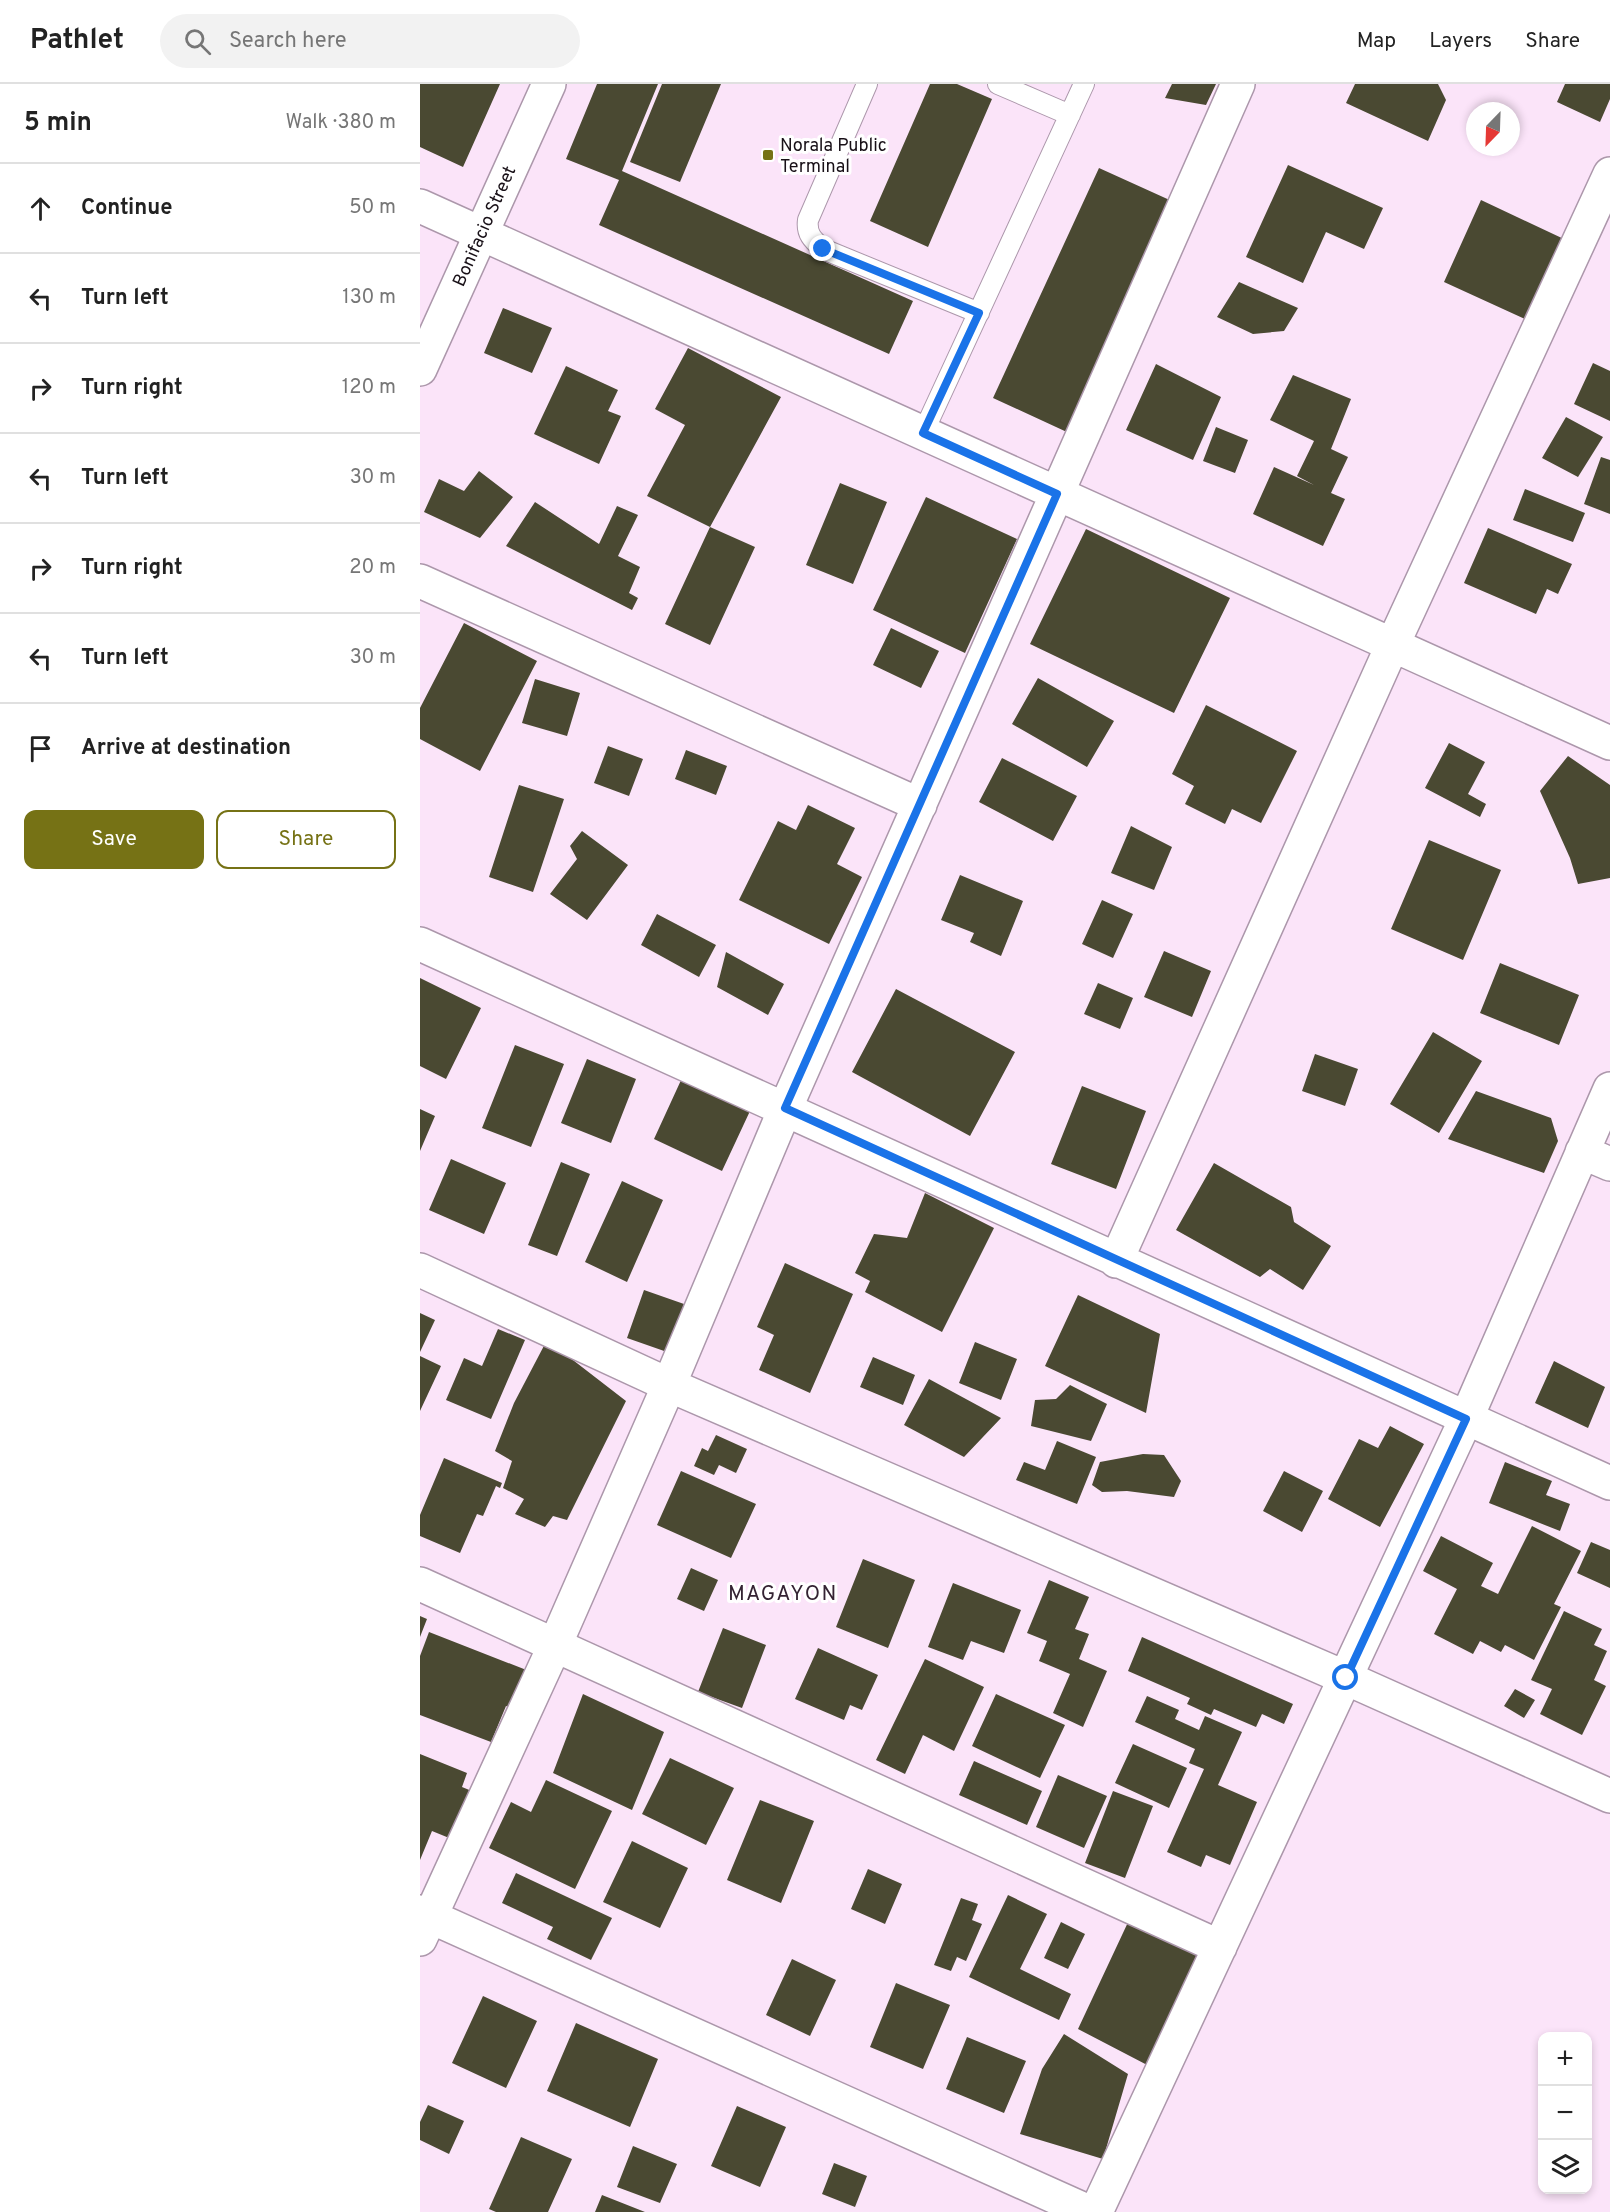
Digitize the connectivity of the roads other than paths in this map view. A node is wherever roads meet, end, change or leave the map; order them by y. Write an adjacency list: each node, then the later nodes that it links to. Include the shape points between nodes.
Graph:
1 (549, 84): 9 (street, Bonifacio Street)
2 (867, 84): 10 (lane, via 808,220 811,239 823,249)
3 (998, 84): 6 (lane)
4 (1084, 84): 6 (lane)
5 (1238, 84): 13 (street)
6 (1070, 114): 10 (lane)
7 (1610, 174): 15 (street)
8 (420, 206): 9 (street)
9 (480, 234): 11 (street, Bonifacio Street); 12 (street)
10 (979, 313): 12 (lane)
11 (420, 369)
12 (923, 433): 13 (street)
13 (1057, 494): 15 (street); 17 (street)
14 (420, 580): 17 (street)
15 (1393, 644): 16 (street); 22 (street)
16 (1610, 742)
17 (920, 805): 20 (street)
18 (420, 944): 20 (street)
19 (1610, 1089): 21 (street)
20 (785, 1108): 22 (street); 24 (street)
21 (1596, 1158): 25 (street)
22 (1116, 1261): 25 (street)
23 (420, 1270): 24 (street)
24 (669, 1385): 28 (street); 29 (street)
25 (1466, 1419): 26 (street); 29 (street)
26 (1610, 1483)
27 (420, 1584): 28 (street)
28 (555, 1645): 31 (street); 32 (street)
29 (1346, 1678): 30 (street); 32 (street)
30 (1610, 1796)
31 (423, 1922): 33 (street)
32 (1220, 1947): 34 (street)
33 (1089, 2212)
34 (1096, 2212)

